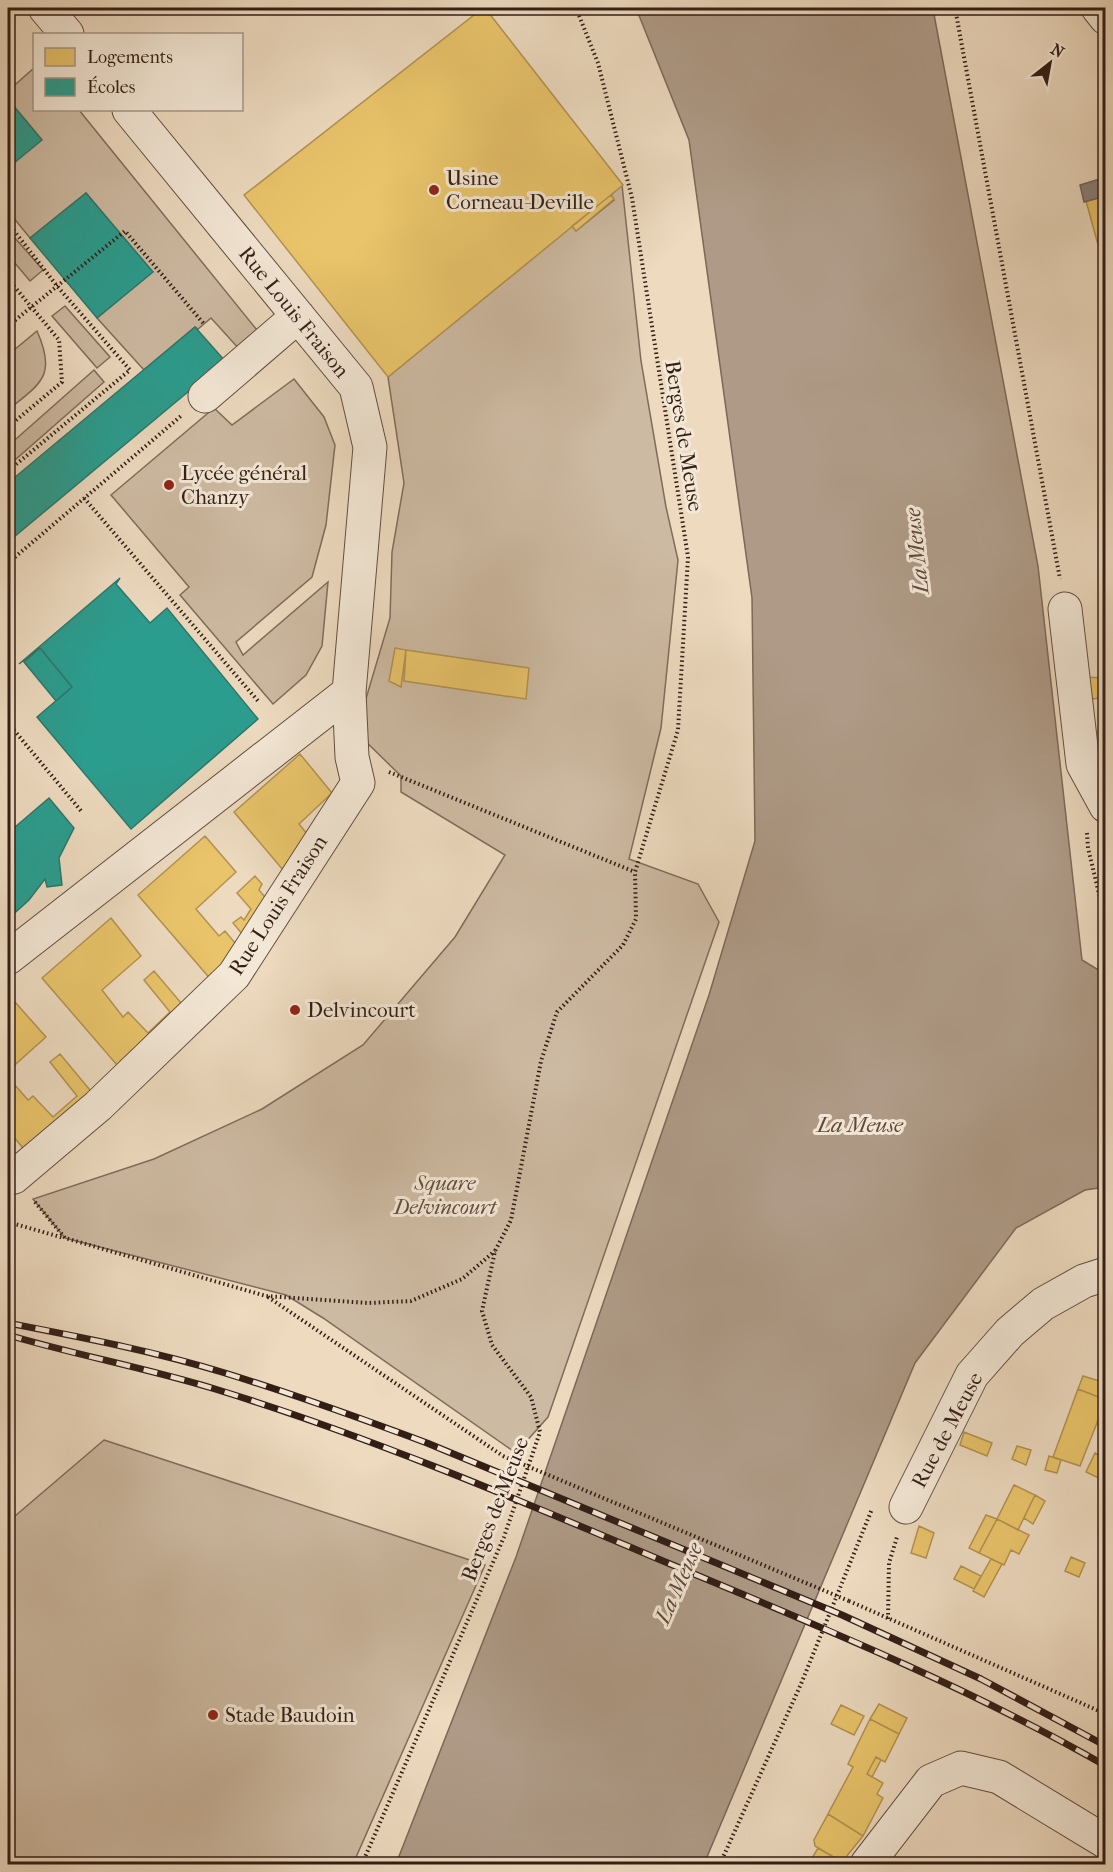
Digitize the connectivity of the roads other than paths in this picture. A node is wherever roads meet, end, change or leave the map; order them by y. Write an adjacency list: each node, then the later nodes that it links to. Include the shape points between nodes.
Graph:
1 (45, 8): 4 (street)
2 (1098, 8): 3 (street)
3 (1106, 18)
4 (66, 33)
5 (130, 111): 6 (street, Rue Louis Fraison)
6 (298, 316): 7 (street); 9 (street, Rue Louis Fraison, via 356,387 370,447)
7 (205, 396)
8 (1065, 609): 10 (street, via 1083,764)
9 (349, 692): 11 (street); 12 (street, Rue Louis Fraison, via 352,757 358,783 234,975 98,1106)
10 (1096, 815)
11 (8, 958)
12 (11, 1173)
13 (1106, 1274): 14 (street, Rue de Meuse, via 1084,1281 1043,1304 1010,1332 972,1375)
14 (906, 1507)
15 (1106, 1842): 16 (street, via 999,1777 961,1768 931,1781)
16 (867, 1864)

